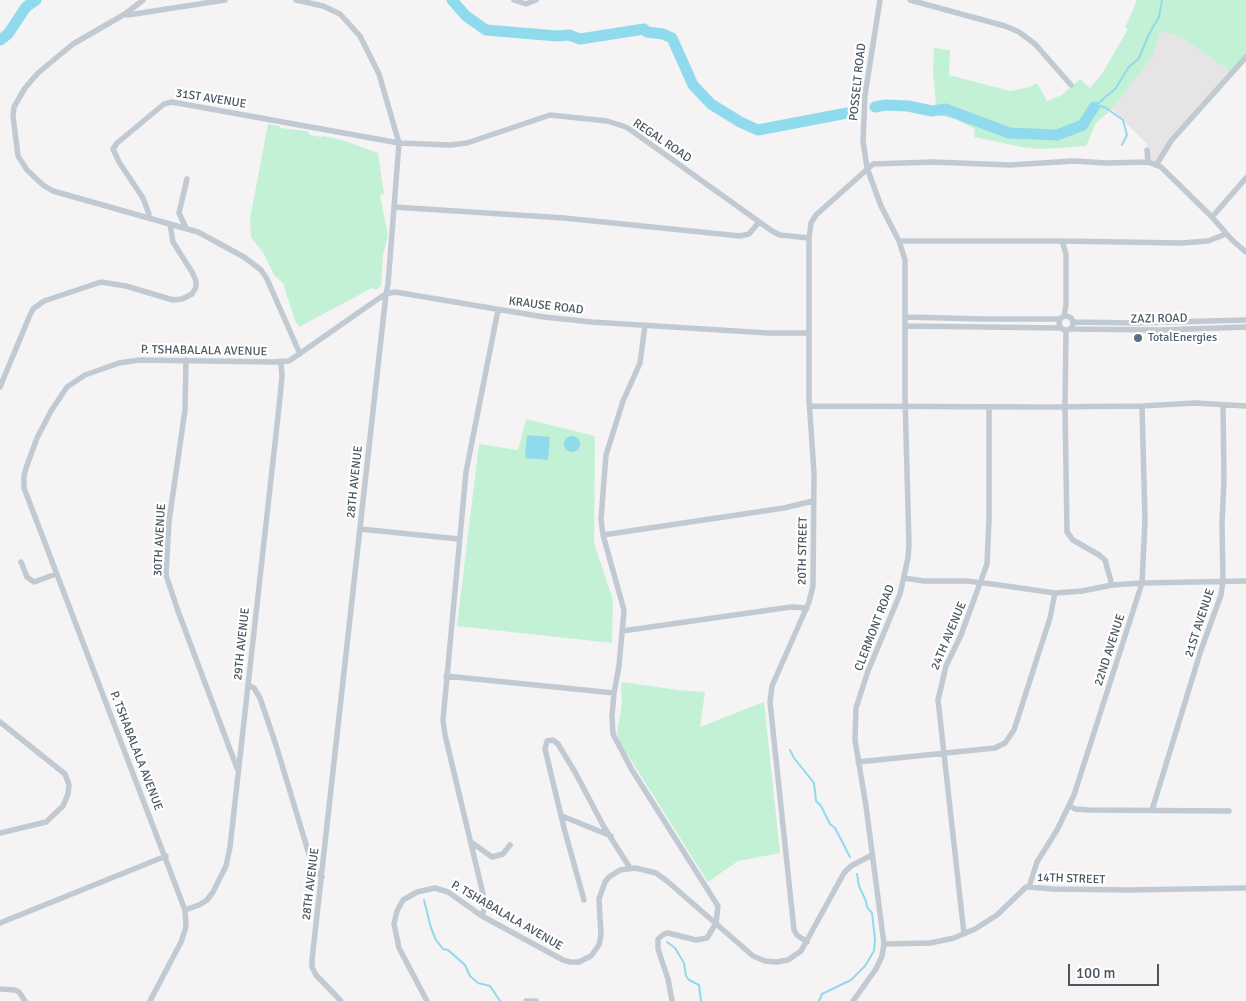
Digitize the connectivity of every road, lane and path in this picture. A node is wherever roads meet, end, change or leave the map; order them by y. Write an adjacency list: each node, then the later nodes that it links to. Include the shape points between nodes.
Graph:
1 (143, 0): 8 (street)
2 (224, 0): 8 (street)
3 (296, 0): 11 (street, 28TH AVENUE, via 340,14 360,36 379,74)
4 (514, 0): 5 (street, via 526,4)
5 (536, 0)
6 (880, 0): 15 (street, POSSELT ROAD, via 864,102 863,141)
7 (910, 0): 10 (street, via 1019,32 1035,44)
8 (124, 14): 20 (street, via 73,44 38,73 14,107 14,130 18,156 27,170 43,184 59,193)
9 (1246, 57): 14 (street, via 1176,135)
10 (1071, 85)
11 (399, 142): 18 (street, 28TH AVENUE); 20 (street, 31ST AVENUE, via 168,103 113,149 118,162 143,198); 21 (street, REGAL ROAD, via 460,144 550,115 607,121 636,133)
12 (1147, 150): 13 (street)
13 (1148, 162): 14 (street); 15 (street, via 898,163 873,164)
14 (1157, 164): 19 (street)
15 (867, 168): 25 (street, 20TH STREET, via 816,214); 27 (street, CLERMONT ROAD, via 881,206)
16 (1246, 178): 19 (street)
17 (187, 179): 23 (street, via 179,213)
18 (394, 207): 21 (street, via 564,218 740,236 749,234); 29 (street, 28TH AVENUE)
19 (1212, 217): 24 (street)
20 (148, 218): 22 (street)
21 (759, 222): 25 (street, REGAL ROAD, via 780,235)
22 (170, 224): 23 (street); 42 (street, via 173,242 196,281 192,294 173,300 101,282 44,301 33,308)
23 (186, 228): 39 (street, via 228,247 261,270)
24 (1226, 234): 26 (street, via 1208,241 1181,244); 28 (street)
25 (809, 238): 38 (street, 20TH STREET)
26 (1062, 241): 27 (street); 32 (street, via 1066,254)
27 (900, 242): 31 (street, CLERMONT ROAD, via 906,272)
28 (1246, 252)
29 (386, 294): 30 (street, KRAUSE ROAD, via 396,292); 39 (street); 51 (street, 28TH AVENUE)
30 (498, 310): 34 (street, KRAUSE ROAD); 53 (street, via 470,447)
31 (905, 317): 32 (street, ZAZI ROAD); 35 (street, CLERMONT ROAD)
32 (1067, 319): 33 (street, ZAZI ROAD, via 1135,323); 37 (street); 37 (street)
33 (1246, 320)
34 (645, 325): 38 (street, KRAUSE ROAD, via 768,334); 52 (street, via 640,363 622,401 606,456 601,509)
35 (905, 326): 37 (street, ZAZI ROAD); 45 (street, CLERMONT ROAD)
36 (1246, 328): 37 (street, ZAZI ROAD)
37 (1066, 329): 47 (street)
38 (809, 333): 44 (street, 20TH STREET)
39 (300, 354): 41 (street, P. TSHABALALA AVENUE)
40 (186, 360): 41 (street, P. TSHABALALA AVENUE); 55 (street, P. TSHABALALA AVENUE, via 130,361 85,375 68,387 51,411 30,456 24,482); 71 (street, 30TH AVENUE, via 185,410 166,575)
41 (281, 362): 66 (street, 29TH AVENUE, via 279,407)
42 (0, 387)
43 (1223, 405): 48 (street); 49 (street); 57 (street, 21ST AVENUE)
44 (811, 406): 45 (street); 50 (street, 20TH STREET)
45 (906, 406): 46 (street); 56 (street, CLERMONT ROAD, via 909,538)
46 (989, 406): 47 (street); 60 (street, 24TH AVENUE, via 988,557)
47 (1065, 406): 48 (street); 61 (street, via 1067,532 1073,540 1105,560)
48 (1142, 406): 59 (street, 22ND AVENUE, via 1145,520)
49 (1246, 406)
50 (813, 501): 52 (street); 63 (street, 20TH STREET, via 814,575 812,595)
51 (360, 529): 53 (street); 83 (street, 28TH AVENUE)
52 (603, 535): 64 (street, via 623,603)
53 (459, 539): 65 (street)
54 (21, 562): 55 (street, via 27,577 34,582)
55 (56, 574): 81 (street, P. TSHABALALA AVENUE)
56 (904, 578): 60 (street); 70 (street, CLERMONT ROAD, via 856,708 854,732)
57 (1223, 581): 58 (street); 59 (street); 73 (street, 21ST AVENUE)
58 (1246, 581)
59 (1142, 582): 61 (street); 72 (street, 22ND AVENUE)
60 (981, 583): 62 (street); 69 (street, 24TH AVENUE, via 938,693)
61 (1112, 585): 62 (street)
62 (1055, 593): 69 (street, via 1050,618 1010,738 995,748)
63 (806, 608): 64 (street, via 791,607); 92 (street, 20TH STREET, via 772,686 770,702 794,930)
64 (622, 632): 67 (street)
65 (446, 676): 67 (street); 78 (street, via 444,726)
66 (248, 684): 71 (street, 29TH AVENUE); 83 (street, via 260,698 311,861)
67 (614, 693): 90 (street, via 612,727 617,743 716,902)
68 (0, 722): 76 (street, via 65,774 69,785 63,806 49,819)
69 (944, 754): 70 (street); 91 (street, 24TH AVENUE)
70 (858, 762): 80 (street, CLERMONT ROAD)
71 (238, 770): 87 (street, 29TH AVENUE, via 226,866 207,900)
72 (1070, 806): 73 (street, via 1089,810); 84 (street, 22ND AVENUE, via 1037,862)
73 (1152, 810): 74 (street)
74 (1229, 811)
75 (562, 816): 77 (street); 77 (street, via 544,749 547,741 551,740 558,744); 86 (street)
76 (0, 834)
77 (611, 836): 82 (street)
78 (471, 842): 79 (street, via 492,857 503,854); 88 (street, via 484,903)
79 (510, 845)
80 (872, 855): 92 (street, via 844,872); 93 (street, CLERMONT ROAD)
81 (166, 856): 87 (street, P. TSHABALALA AVENUE); 89 (street)
82 (630, 868): 88 (street, P. TSHABALALA AVENUE, via 614,873 602,887 600,945 585,960 563,960); 90 (street, via 662,877)
83 (322, 877): 97 (street, 28TH AVENUE, via 312,967 316,976)
84 (1029, 887): 85 (street, 14TH STREET, via 1128,890); 91 (street, 14TH STREET, via 998,915)
85 (1246, 888)
86 (584, 900)
87 (185, 910): 96 (street, P. TSHABALALA AVENUE, via 186,927 181,942)
88 (482, 916): 98 (street, P. TSHABALALA AVENUE, via 448,892 435,888 417,892 403,900 394,919 395,936)
89 (0, 923)
90 (716, 923): 92 (street, via 753,956 765,961 788,960); 101 (street, via 704,939 668,933 658,939)
91 (964, 934): 93 (street, 14TH STREET, via 930,943)
92 (807, 942)
93 (884, 944): 102 (street, CLERMONT ROAD, via 876,969)
94 (0, 989): 95 (street, via 15,990)
95 (25, 1001)
96 (150, 1001)
97 (341, 1001)
98 (426, 1001)
99 (526, 1001): 100 (street)
100 (536, 1001)
101 (672, 1001)
102 (853, 1001)

